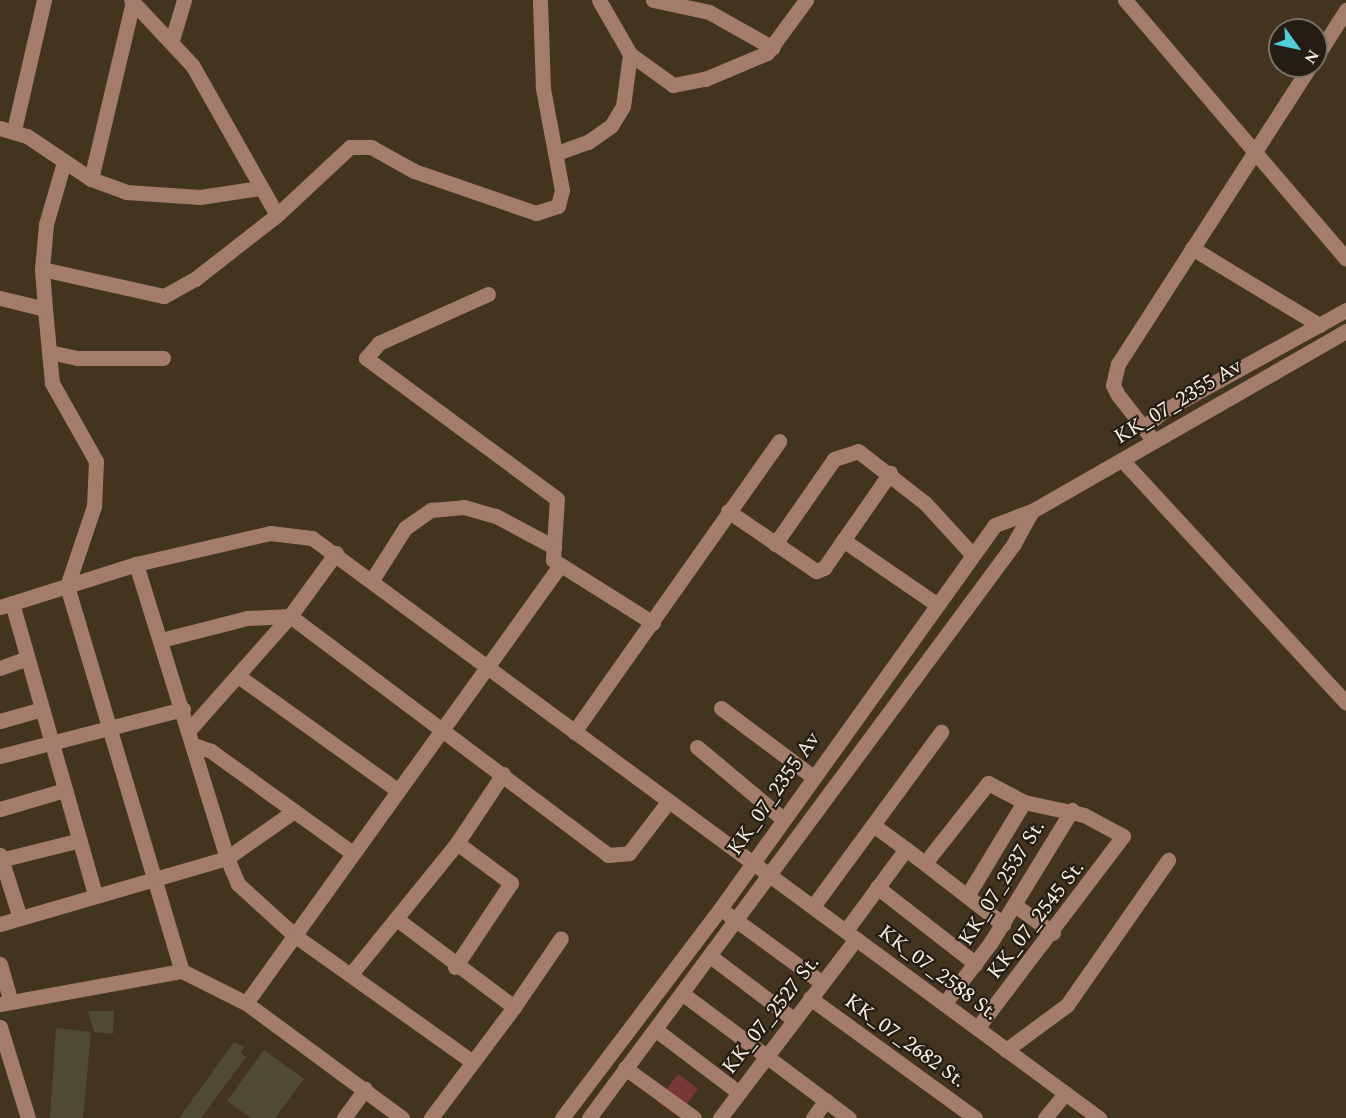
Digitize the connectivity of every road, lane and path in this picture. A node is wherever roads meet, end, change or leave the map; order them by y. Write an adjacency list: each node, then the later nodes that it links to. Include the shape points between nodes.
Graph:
1 (45, 0): 15 (street)
2 (184, 0): 11 (street)
3 (540, 0): 17 (street, via 543,88)
4 (599, 0): 13 (street)
5 (653, 0): 12 (street, via 709,12)
6 (806, 0): 12 (street)
7 (1125, 0): 16 (street)
8 (132, 1): 11 (street); 19 (street)
9 (1346, 10): 10 (street)
10 (1328, 38)
11 (172, 40): 20 (street)
12 (773, 48): 13 (street, via 682,86 663,82)
13 (630, 54): 17 (street, via 623,106 611,126 588,142)
14 (1302, 78): 16 (street)
15 (7, 129): 18 (street)
16 (1255, 152): 22 (street); 23 (street)
17 (557, 153): 21 (street, via 562,199 548,213 414,171 371,147 350,147 337,155)
18 (64, 162): 19 (street); 24 (street, via 45,224)
19 (91, 179): 20 (street, via 162,198)
20 (260, 188): 21 (street)
21 (277, 215): 24 (street, via 195,279 164,296)
22 (1192, 248): 29 (street); 33 (street, via 1118,364 1113,385)
23 (1346, 259)
24 (42, 269): 27 (street)
25 (488, 294): 42 (street, via 379,343 366,358 556,499)
26 (0, 298): 27 (street)
27 (45, 309): 31 (street)
28 (1346, 310): 29 (street)
29 (1319, 325): 33 (street, via 1163,411)
30 (1346, 331): 35 (street, KK_07_2355 Av)
31 (49, 352): 32 (street, via 77,358); 48 (street, via 59,402 86,436 96,461 94,506)
32 (163, 358)
33 (1143, 428): 35 (street)
34 (779, 441): 38 (street)
35 (1154, 441): 36 (street, KK_07_2355 Av)
36 (1122, 460): 39 (street, KK_07_2355 Av); 58 (street)
37 (890, 473): 40 (street); 41 (street, via 867,454 846,451 834,459); 44 (street)
38 (728, 511): 41 (street); 52 (street)
39 (1032, 511): 44 (street, KK_07_2355 Av, via 995,525); 91 (street, KK_07_2355 Av, via 1013,545)
40 (843, 540): 41 (street, via 824,568 816,571); 49 (street)
41 (775, 544)
42 (554, 547): 46 (street, via 553,560); 47 (street, via 496,516 464,507 431,510 405,528)
43 (336, 553): 45 (street, KK_07_2588 St., via 294,532 270,533); 47 (street, KK_07_2588 St.); 51 (street)
44 (971, 554): 49 (street, KK_07_2355 Av)
45 (136, 564): 48 (street, KK_07_2588 St.); 53 (street)
46 (559, 567): 52 (street); 55 (street)
47 (372, 580): 55 (street, KK_07_2588 St.)
48 (67, 586): 50 (street, KK_07_2588 St.); 63 (street)
49 (936, 604): 72 (street, KK_07_2355 Av)
50 (6, 605): 54 (street)
51 (290, 616): 53 (street, via 247,618); 57 (street); 64 (street)
52 (653, 623): 65 (street)
53 (161, 640): 61 (street)
54 (27, 658): 56 (street); 60 (street)
55 (488, 667): 64 (street); 65 (street, KK_07_2588 St.)
56 (0, 668)
57 (238, 676): 67 (street); 74 (street)
58 (1346, 703)
59 (721, 708): 72 (street)
60 (42, 709): 62 (street); 68 (street)
61 (183, 709): 63 (street); 67 (street)
62 (0, 721)
63 (108, 728): 68 (street); 92 (street)
64 (441, 728): 71 (street); 74 (street)
65 (574, 732): 75 (street, KK_07_2588 St.)
66 (941, 732): 81 (street)
67 (191, 738): 79 (street); 87 (street)
68 (51, 743): 70 (street); 73 (street)
69 (697, 747): 80 (street)
70 (0, 756)
71 (503, 774): 75 (street, via 608,855 618,857 629,853); 83 (street)
72 (812, 776): 80 (street, KK_07_2355 Av)
73 (65, 790): 77 (street); 82 (street)
74 (397, 790): 85 (street)
75 (668, 802): 88 (street, KK_07_2588 St.)
76 (1024, 802): 78 (street); 90 (street, via 988,783); 95 (street)
77 (0, 809)
78 (1072, 810): 97 (street, KK_07_2537 St.); 104 (street, KK_07_2545 St., via 1123,836)
79 (294, 811): 85 (street); 87 (street)
80 (782, 818): 88 (street, KK_07_2355 Av)
81 (873, 825): 84 (street); 96 (street)
82 (80, 840): 86 (street); 94 (street)
83 (457, 843): 100 (street); 111 (street, via 511,883)
84 (906, 849): 90 (street); 93 (street, KK_07_2527 St.)
85 (351, 852): 106 (street)
86 (0, 858): 99 (street)
87 (227, 858): 92 (street); 106 (street, via 238,884)
88 (753, 859): 91 (street, KK_07_2588 St.); 98 (street, KK_07_2355 Av)
89 (1168, 860): 125 (street, via 1067,1005)
90 (925, 863): 95 (street)
91 (771, 871): 96 (street, KK_07_2588 St.); 101 (street, KK_07_2355 Av)
92 (152, 880): 94 (street); 112 (street)
93 (877, 887): 105 (street, KK_07_2527 St.); 110 (street)
94 (95, 894): 99 (street)
95 (967, 896): 103 (street)
96 (814, 905): 105 (street, KK_07_2588 St.)
97 (1015, 905): 103 (street, KK_07_2537 St.); 104 (street)
98 (720, 909): 101 (street); 137 (street, KK_07_2355 Av)
99 (20, 918): 102 (street)
100 (398, 920): 111 (street); 113 (street)
101 (737, 921): 108 (street, KK_07_2355 Av); 114 (street)
102 (0, 924)
103 (1003, 924): 110 (street, KK_07_2537 St.)
104 (1053, 933): 123 (street, KK_07_2545 St.)
105 (851, 934): 114 (street, KK_07_2527 St.); 119 (street, KK_07_2588 St.)
106 (294, 935): 113 (street); 118 (street)
107 (561, 938): 120 (street)
108 (710, 956): 115 (street, KK_07_2355 Av); 121 (street)
109 (0, 964): 117 (street)
110 (976, 964): 119 (street, KK_07_2537 St.)
111 (455, 967): 120 (street)
112 (182, 971): 117 (street); 118 (street)
113 (351, 974): 127 (street)
114 (821, 982): 116 (street, KK_07_2527 St.)
115 (683, 993): 124 (street, KK_07_2355 Av); 126 (street)
116 (810, 998): 121 (street, KK_07_2527 St.); 143 (street, KK_07_2682 St.)
117 (5, 1002)
118 (246, 1003): 129 (street)
119 (944, 1004): 123 (street, KK_07_2588 St.)
120 (514, 1007): 127 (street)
121 (792, 1018): 126 (street, KK_07_2527 St.)
122 (0, 1027): 133 (street)
123 (978, 1028): 125 (street, KK_07_2588 St.)
124 (656, 1030): 128 (street, KK_07_2355 Av); 130 (street)
125 (1006, 1050): 131 (street, KK_07_2588 St.)
126 (764, 1056): 130 (street, KK_07_2527 St.); 132 (street)
127 (470, 1060): 136 (street)
128 (625, 1068): 138 (street, KK_07_2355 Av); 139 (street)
129 (365, 1089): 134 (street); 135 (street)
130 (738, 1092): 140 (street, KK_07_2527 St.)
131 (1065, 1094): 144 (street); 145 (street, KK_07_2588 St.)
132 (826, 1100): 141 (street); 142 (street)
133 (28, 1118)
134 (345, 1118)
135 (402, 1118)
136 (431, 1118)
137 (562, 1118)
138 (589, 1118)
139 (694, 1118)
140 (720, 1118)
141 (813, 1118)
142 (849, 1118)
143 (975, 1118)
144 (1045, 1118)
145 (1099, 1118)

